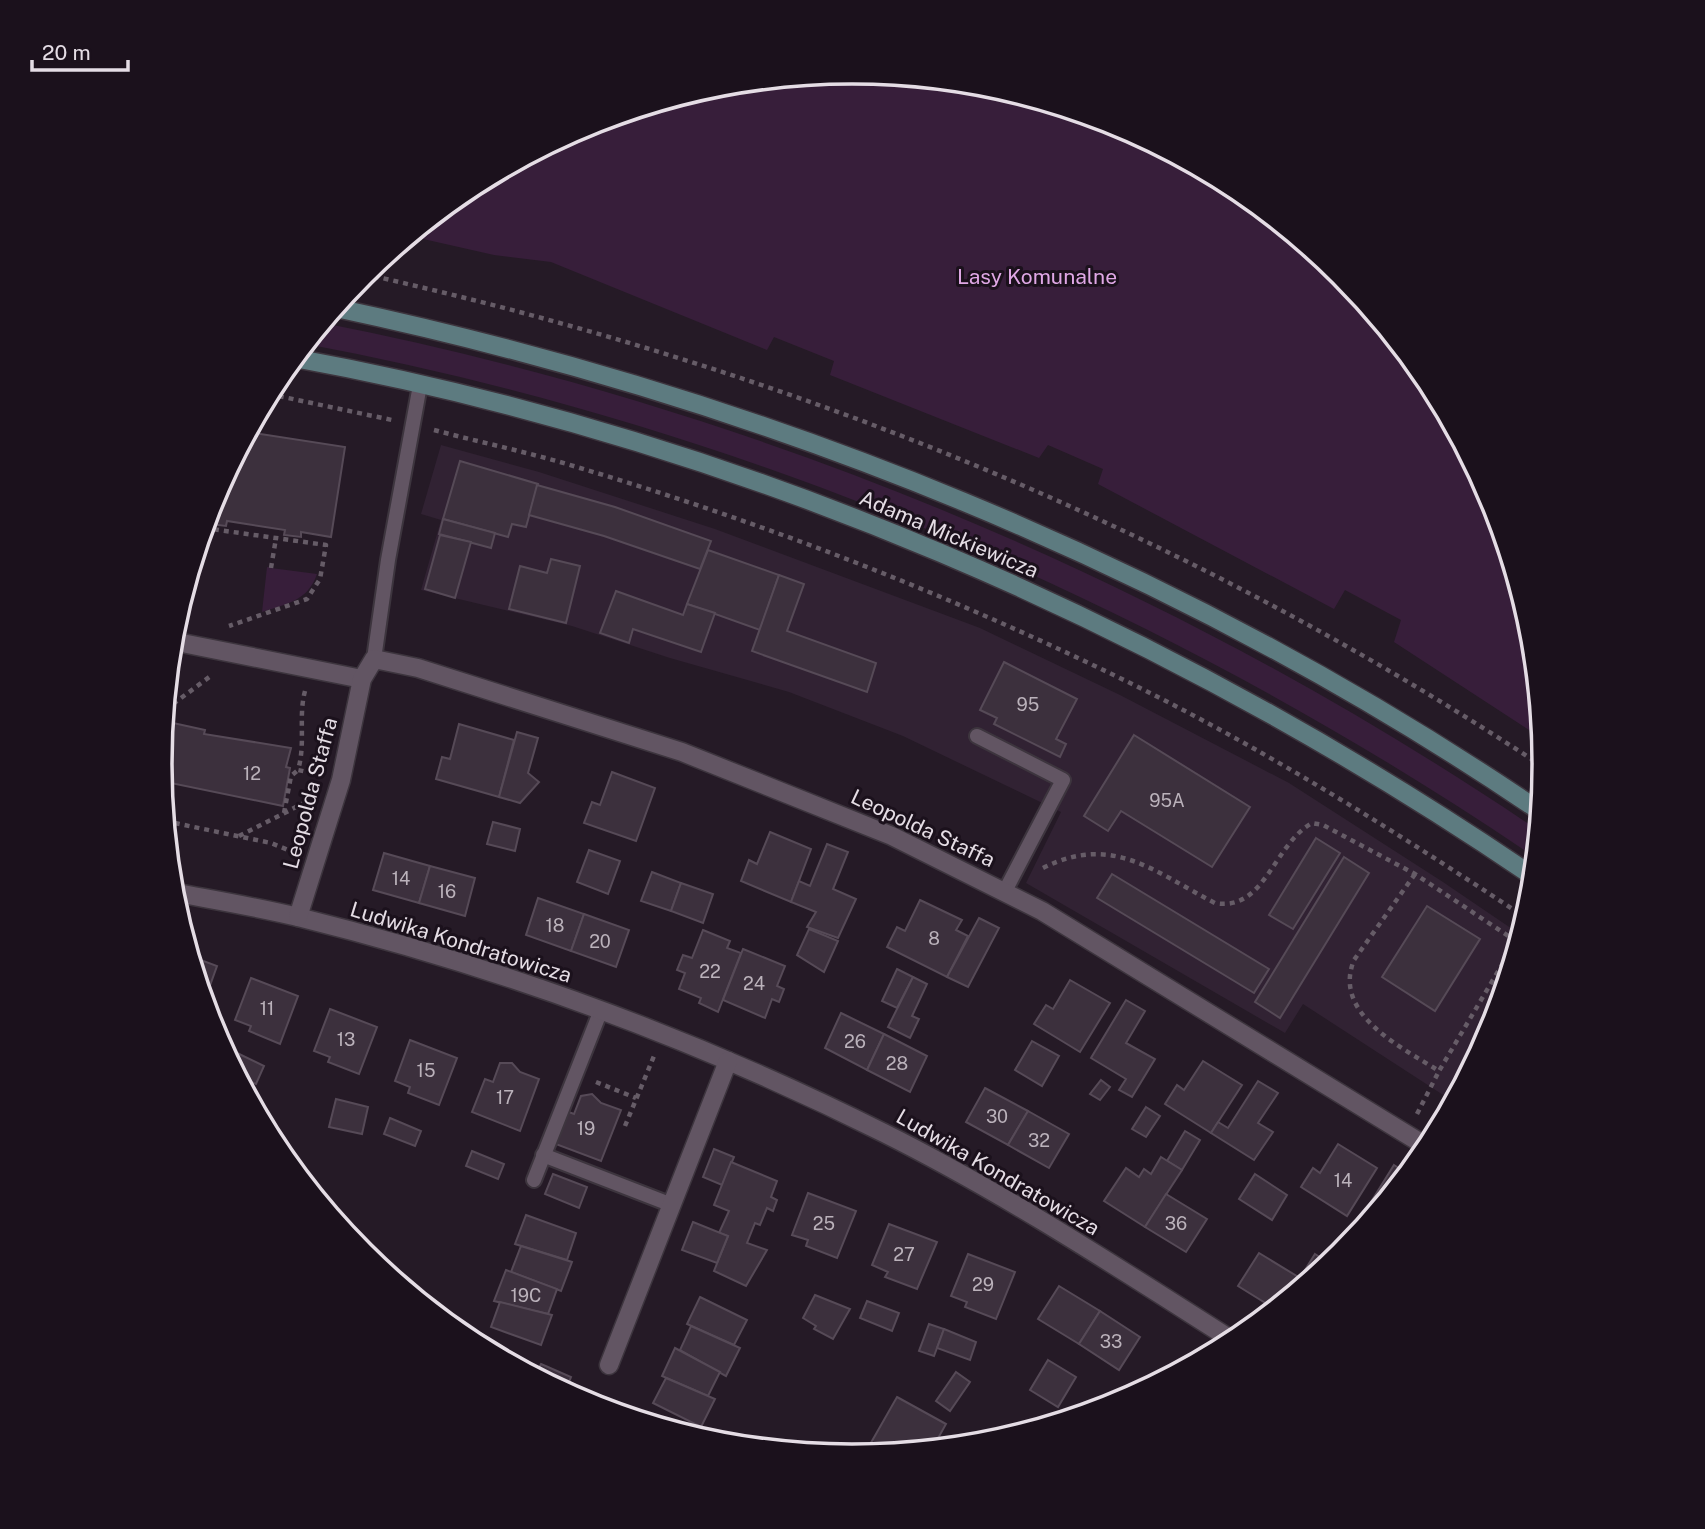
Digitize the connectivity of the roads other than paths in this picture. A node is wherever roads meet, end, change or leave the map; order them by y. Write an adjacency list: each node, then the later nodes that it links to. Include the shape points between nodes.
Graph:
1 (346, 310): 8 (street, Adama Mickiewicza, via 636,384 920,483 1186,603 1396,719)
2 (305, 360): 3 (street, Adama Mickiewicza)
3 (420, 385): 5 (lane); 9 (street, Adama Mickiewicza, via 578,426 713,468 1000,578 1264,709 1454,822)
4 (183, 643): 6 (street)
5 (374, 659): 6 (street, Leopolda Staffa); 11 (street, Leopolda Staffa, via 418,668 682,752 892,836)
6 (362, 679): 12 (street, Leopolda Staffa, via 340,783)
7 (977, 736): 11 (lane, via 1063,780)
8 (1532, 806)
9 (1524, 870)
10 (185, 895): 12 (street, Ludwika Kondratowicza)
11 (1012, 895): 15 (street, Leopolda Staffa)
12 (298, 917): 13 (street, Ludwika Kondratowicza)
13 (601, 1010): 14 (street, Ludwika Kondratowicza); 16 (lane)
14 (728, 1061): 18 (street); 19 (street, Ludwika Kondratowicza, via 925,1154 1054,1227)
15 (1419, 1141)
16 (543, 1155): 17 (lane); 18 (lane)
17 (534, 1180)
18 (672, 1205): 20 (street)
19 (1224, 1335)
20 (609, 1366)

